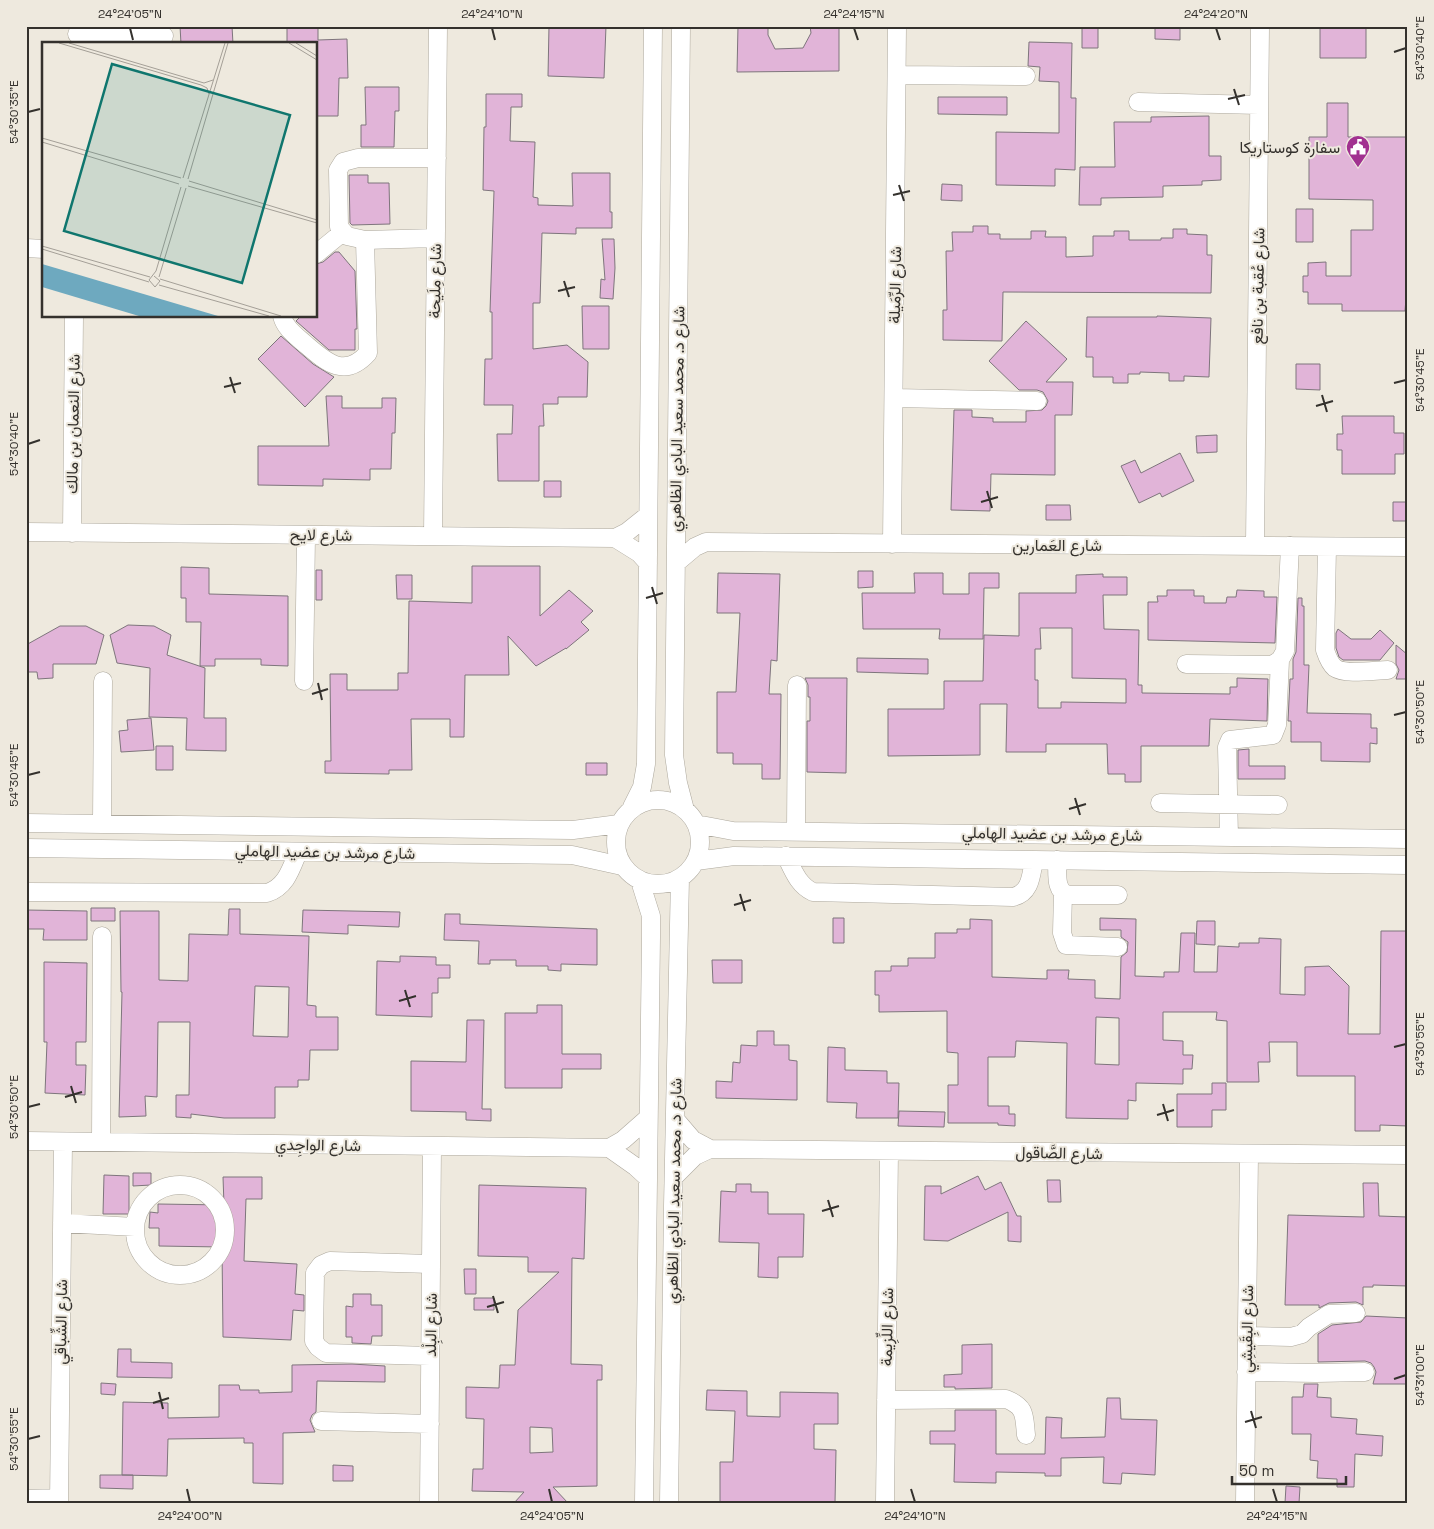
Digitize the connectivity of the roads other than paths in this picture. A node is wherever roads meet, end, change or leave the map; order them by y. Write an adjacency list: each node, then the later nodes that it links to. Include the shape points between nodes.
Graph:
1 (438, 26): 12 (street, شارع مِلَيحة)
2 (653, 26): 24 (street, شارع د. محمد سعيد البادي الظاهري)
3 (681, 26): 23 (street, شارع د. محمد سعيد البادي الظاهري)
4 (897, 26): 8 (street, شارع الرِّمَيلة)
5 (1260, 26): 11 (street, شارع عُقبة بن نافع)
6 (77, 35): 7 (street)
7 (164, 36)
8 (897, 75): 9 (street); 21 (street, شارع الرِّمَيلة)
9 (1026, 76)
10 (1138, 102): 11 (street)
11 (1260, 106): 34 (street, شارع عُقبة بن نافع)
12 (437, 158): 13 (street, via 358,158 343,162 338,170 339,227); 14 (street, شارع مِلَيحة)
13 (343, 232): 15 (street); 18 (street)
14 (436, 238): 15 (street); 30 (street, شارع مِلَيحة)
15 (365, 240): 20 (street, via 368,353 359,362 350,366 327,362 288,329)
16 (26, 248): 17 (street)
17 (42, 248)
18 (318, 252)
19 (74, 318): 28 (street, شارع النعمان بن مالك)
20 (283, 318)
21 (894, 398): 22 (street); 33 (street, شارع الرِّمَيلة)
22 (1037, 401)
23 (677, 432): 24 (street); 26 (street, شارع د. محمد سعيد البادي الظاهري)
24 (648, 433): 25 (street, شارع د. محمد سعيد البادي الظاهري)
25 (648, 516): 31 (street); 38 (street, شارع د. محمد سعيد البادي الظاهري)
26 (676, 520): 32 (street); 39 (street, شارع د. محمد سعيد البادي الظاهري)
27 (26, 532): 28 (street, شارع لايح)
28 (72, 532): 29 (street, شارع لايح)
29 (306, 535): 30 (street, شارع لايح); 43 (street)
30 (433, 536): 31 (street, شارع لايح)
31 (615, 538): 38 (street, via 639,553)
32 (706, 542): 33 (street, شارع العَمارين); 39 (street)
33 (892, 544): 34 (street, شارع العَمارين)
34 (1255, 546): 35 (street, شارع العَمارين)
35 (1290, 546): 36 (street, شارع العَمارين); 40 (street, via 1285,650)
36 (1327, 546): 37 (street, شارع العَمارين); 42 (street, via 1325,650 1329,660 1346,672)
37 (1408, 547)
38 (648, 563): 49 (street, شارع د. محمد سعيد البادي الظاهري, via 646,764 642,787)
39 (676, 563): 50 (street, شارع د. محمد سعيد البادي الظاهري, via 674,755 678,783)
40 (1280, 660): 41 (street, via 1272,665); 47 (street, via 1277,725 1273,735 1230,740 1227,747)
41 (1186, 664)
42 (1388, 670)
43 (304, 680)
44 (103, 681): 52 (street)
45 (797, 685): 54 (street)
46 (1160, 803): 47 (street)
47 (1228, 804): 48 (street); 55 (street)
48 (1278, 805)
49 (632, 808): 50 (street, via 656,799 668,800 679,805); 53 (street)
50 (691, 817): 54 (street, شارع مرشد بن عضيد الهاملي, via 733,831); 62 (street, via 700,836)
51 (26, 823): 52 (street, شارع مرشد بن عضيد الهاملي)
52 (102, 824): 53 (street, شارع مرشد بن عضيد الهاملي, via 573,830)
53 (619, 824): 64 (street, via 615,838)
54 (796, 831): 55 (street, شارع مرشد بن عضيد الهاملي)
55 (1229, 837): 56 (street, شارع مرشد بن عضيد الهاملي)
56 (1408, 839)
57 (26, 848): 58 (street, شارع مرشد بن عضيد الهاملي)
58 (298, 852): 64 (street, شارع مرشد بن عضيد الهاملي, via 572,855); 67 (street, via 284,883 267,893)
59 (786, 856): 60 (street, شارع مرشد بن عضيد الهاملي); 60 (street, via 799,882 813,892 1013,897 1028,888); 62 (street, شارع مرشد بن عضيد الهاملي, via 734,856)
60 (1034, 860): 61 (street, شارع مرشد بن عضيد الهاملي)
61 (1057, 860): 63 (street, شارع مرشد بن عضيد الهاملي); 68 (street)
62 (696, 861): 65 (street)
63 (1408, 865)
64 (622, 866): 66 (street)
65 (680, 878): 66 (street, via 667,884 653,885); 73 (street, شارع د. محمد سعيد البادي الظاهري)
66 (640, 881): 72 (street, شارع د. محمد سعيد البادي الظاهري, via 651,916)
67 (26, 892)
68 (1062, 893): 69 (street); 71 (street, via 1062,933 1066,945)
69 (1118, 895)
70 (102, 936): 75 (street)
71 (1118, 947)
72 (648, 1118): 78 (street); 84 (street, شارع د. محمد سعيد البادي الظاهري)
73 (676, 1119): 79 (street, via 693,1140); 83 (street, شارع د. محمد سعيد البادي الظاهري)
74 (26, 1141): 76 (street, شارع الواجِدي)
75 (101, 1141): 76 (street, شارع الواجِدي); 77 (street, شارع الواجِدي)
76 (63, 1142): 87 (street, شارع الشِّباقي)
77 (432, 1146): 78 (street, شارع الواجِدي); 89 (street, شارع البِلْد)
78 (609, 1148): 84 (street)
79 (710, 1149): 80 (street, شارع الصَّاقول); 83 (street, via 695,1156)
80 (889, 1151): 81 (street, شارع الصَّاقول); 95 (street, شارع اللِّزِيمة)
81 (1249, 1154): 82 (street, شارع الصَّاقول); 91 (street, شارع البِقَيشِي)
82 (1408, 1155)
83 (674, 1177): 86 (street, شارع د. محمد سعيد البادي الظاهري)
84 (648, 1178): 85 (street, شارع د. محمد سعيد البادي الظاهري)
85 (648, 1204): 86 (street, via 660,1217 669,1213); 102 (street, شارع د. محمد سعيد البادي الظاهري)
86 (673, 1206): 103 (street, شارع د. محمد سعيد البادي الظاهري)
87 (62, 1223): 88 (street); 100 (street, شارع الشِّباقي)
88 (135, 1227): 88 (street, via 142,1206 157,1191 178,1185 199,1189 216,1202 225,1222 223,1244 212,1263 193,1274 172,1275 152,1266 138,1248)
89 (431, 1264): 92 (street, شارع البِلْد); 92 (street, via 330,1262 321,1265 315,1273 314,1341 326,1353)
90 (1356, 1313): 91 (street, via 1329,1314 1291,1338)
91 (1247, 1336): 93 (street, شارع البِقَيشِي)
92 (430, 1356): 97 (street, شارع البِلْد)
93 (1246, 1372): 94 (street); 105 (street, شارع البِقَيشِي)
94 (1365, 1372)
95 (886, 1400): 98 (street, via 1006,1398 1024,1411); 104 (street, شارع اللِّزِيمة)
96 (320, 1421): 97 (street)
97 (430, 1424): 101 (street, شارع البِلْد)
98 (1026, 1435)
99 (26, 1499): 100 (street)
100 (59, 1501)
101 (429, 1503)
102 (644, 1503)
103 (670, 1503)
104 (885, 1503)
105 (1245, 1503)

